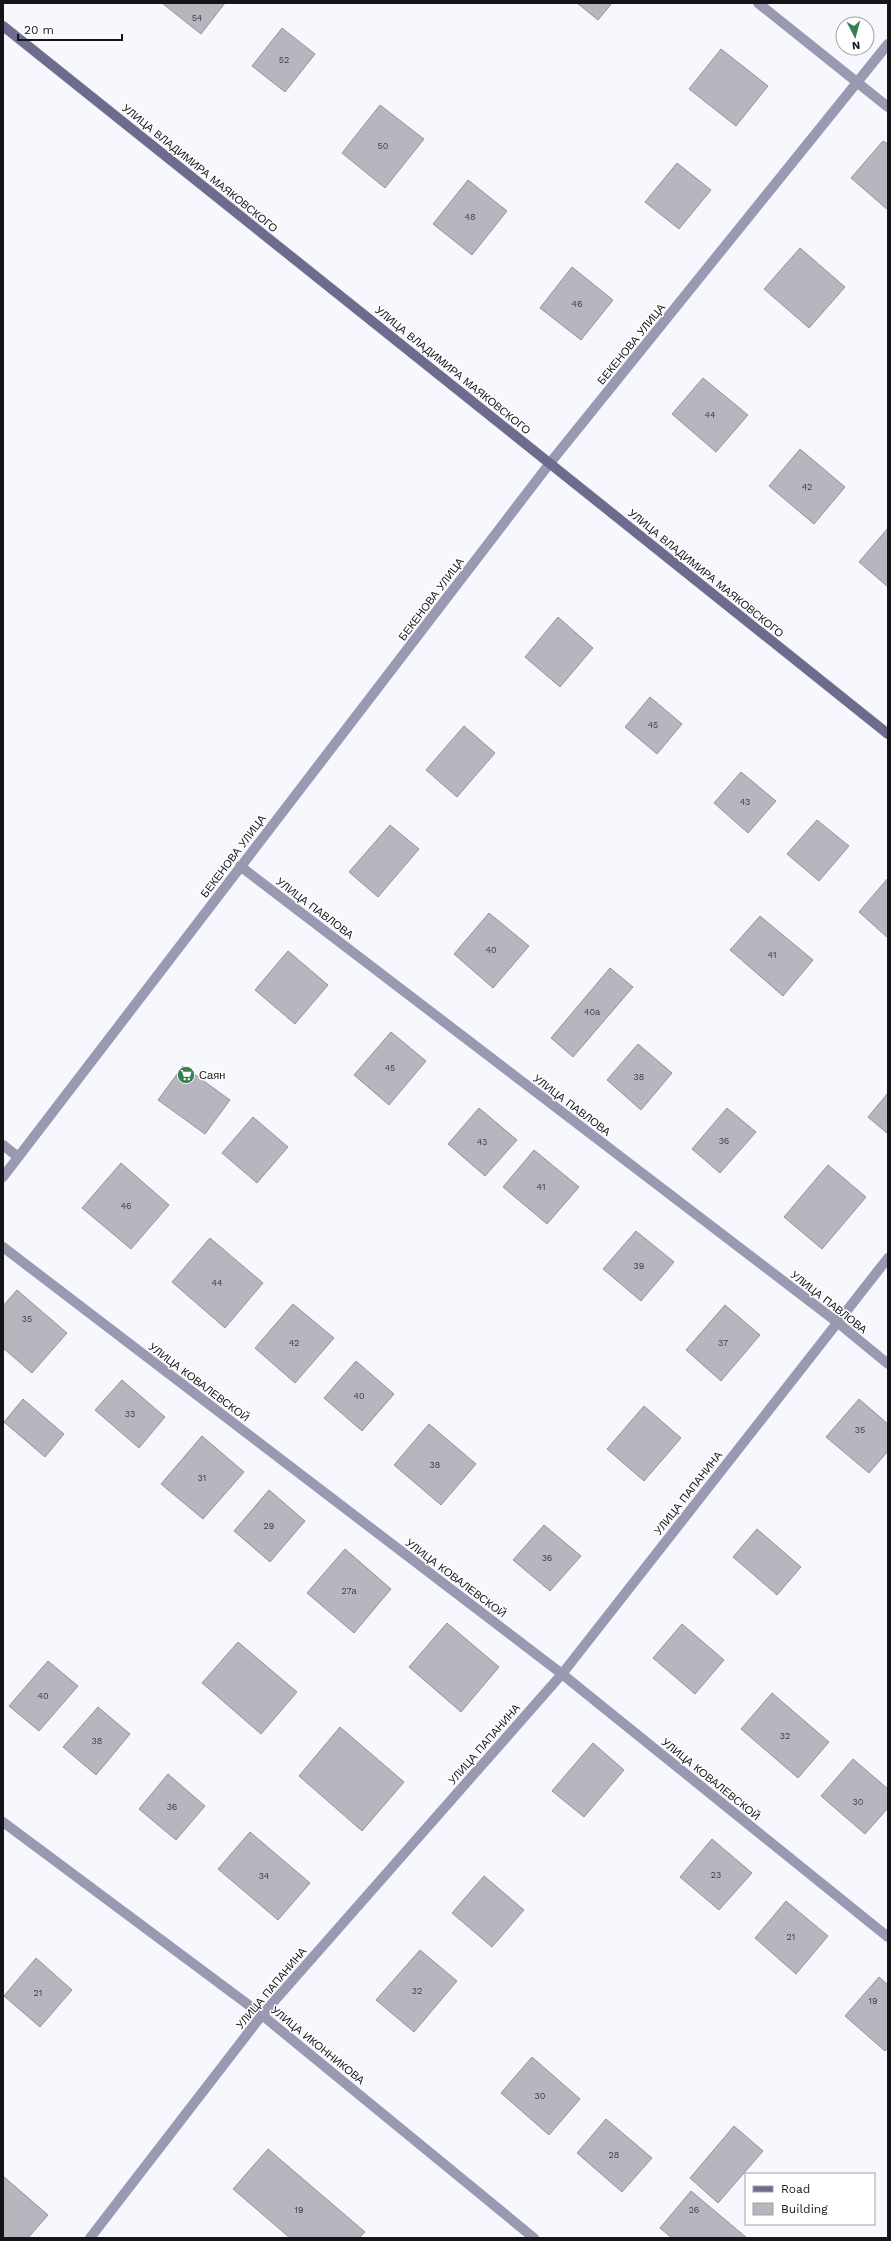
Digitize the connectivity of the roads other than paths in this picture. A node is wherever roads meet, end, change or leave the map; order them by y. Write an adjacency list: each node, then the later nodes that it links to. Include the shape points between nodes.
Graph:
1 (758, 3): 4 (street)
2 (3, 26): 6 (street, УЛИЦА ВЛАДИМИРА МАЯКОВСКОГО)
3 (888, 44): 4 (street, БЕКЕНОВА УЛИЦА)
4 (857, 82): 5 (street); 6 (street, БЕКЕНОВА УЛИЦА)
5 (888, 107)
6 (550, 463): 7 (street, УЛИЦА ВЛАДИМИРА МАЯКОВСКОГО); 8 (street, БЕКЕНОВА УЛИЦА)
7 (888, 734)
8 (240, 866): 10 (street, БЕКЕНОВА УЛИЦА); 14 (street, УЛИЦА ПАВЛОВА)
9 (3, 1145): 10 (street)
10 (18, 1157): 11 (street, БЕКЕНОВА УЛИЦА)
11 (3, 1177)
12 (3, 1247): 16 (street, УЛИЦА КОВАЛЕВСКОЙ)
13 (888, 1258): 14 (street, УЛИЦА ПАПАНИНА)
14 (837, 1322): 15 (street, УЛИЦА ПАВЛОВА); 16 (street, УЛИЦА ПАПАНИНА)
15 (888, 1364)
16 (562, 1674): 18 (street, УЛИЦА КОВАЛЕВСКОЙ); 19 (street, УЛИЦА ПАПАНИНА)
17 (3, 1822): 19 (street, УЛИЦА ИКОННИКОВА)
18 (888, 1937)
19 (262, 2015): 20 (street, УЛИЦА ПАПАНИНА); 21 (street, УЛИЦА ИКОННИКОВА)
20 (90, 2238)
21 (534, 2238)

